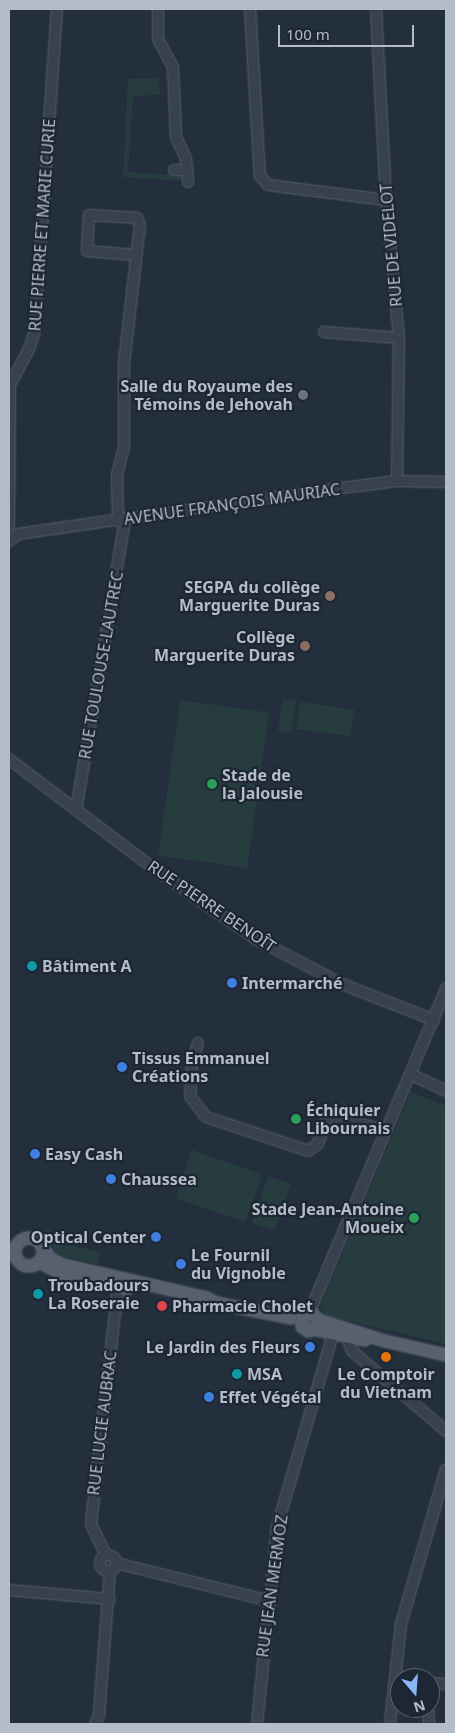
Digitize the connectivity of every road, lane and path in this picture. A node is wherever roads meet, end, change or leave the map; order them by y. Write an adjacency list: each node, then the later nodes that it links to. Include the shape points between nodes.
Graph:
1 (56, 9): 15 (street, RUE PIERRE ET MARIE CURIE, via 35,330 10,385)
2 (158, 9): 6 (street, via 158,38 173,67 176,137 186,158)
3 (250, 9): 8 (street, via 260,176 268,185)
4 (376, 9): 8 (street, RUE DE VIDELOT)
5 (174, 170): 6 (street)
6 (187, 170): 7 (street)
7 (188, 182)
8 (386, 200): 11 (street, RUE DE VIDELOT)
9 (136, 255): 9 (street, RUE TOULOUSE-LAUTREC, via 140,225 137,218 89,215 87,250); 14 (street, RUE TOULOUSE-LAUTREC, via 124,363 124,446 117,475)
10 (324, 332): 11 (street)
11 (399, 338): 12 (street, RUE DE VIDELOT)
12 (397, 481): 13 (street, AVENUE FRANÇOIS MAURIAC); 14 (street, AVENUE FRANÇOIS MAURIAC)
13 (446, 482)
14 (121, 520): 16 (street, AVENUE FRANÇOIS MAURIAC); 19 (street, RUE TOULOUSE-LAUTREC)
15 (9, 525): 16 (street, via 15,527)
16 (18, 534): 17 (street)
17 (9, 541)
18 (9, 759): 19 (street, RUE PIERRE BENOÎT)
19 (76, 810): 21 (street, RUE PIERRE BENOÎT, via 256,939 342,984)
20 (446, 988): 21 (street)
21 (434, 1020): 23 (street)
22 (198, 1043): 25 (street, via 192,1063 190,1096 206,1117 308,1151 318,1144 327,1116)
23 (412, 1076): 24 (street); 25 (street)
24 (446, 1091)
25 (386, 1130): 29 (street)
26 (11, 1255): 27 (main road, via 27,1266); 27 (main road, via 20,1241 33,1238)
27 (42, 1256): 28 (main road, via 62,1274); 29 (main road, via 64,1265 238,1308)
28 (118, 1286): 29 (main road); 36 (street, RUE LUCIE AUBRAC, via 91,1524 106,1555 113,1557)
29 (309, 1321): 30 (main road); 32 (main road)
30 (333, 1334): 31 (main road); 39 (street, RUE JEAN MERMOZ, via 277,1527)
31 (346, 1338): 32 (main road); 34 (street, via 352,1351)
32 (385, 1341): 33 (main road)
33 (446, 1355)
34 (446, 1431)
35 (446, 1468): 42 (street, via 400,1624)
36 (113, 1567): 38 (street); 39 (street, via 128,1564)
37 (9, 1590): 38 (street)
38 (110, 1599): 40 (street)
39 (269, 1601): 41 (street, RUE JEAN MERMOZ)
40 (95, 1724)
41 (257, 1724)
42 (390, 1724)

